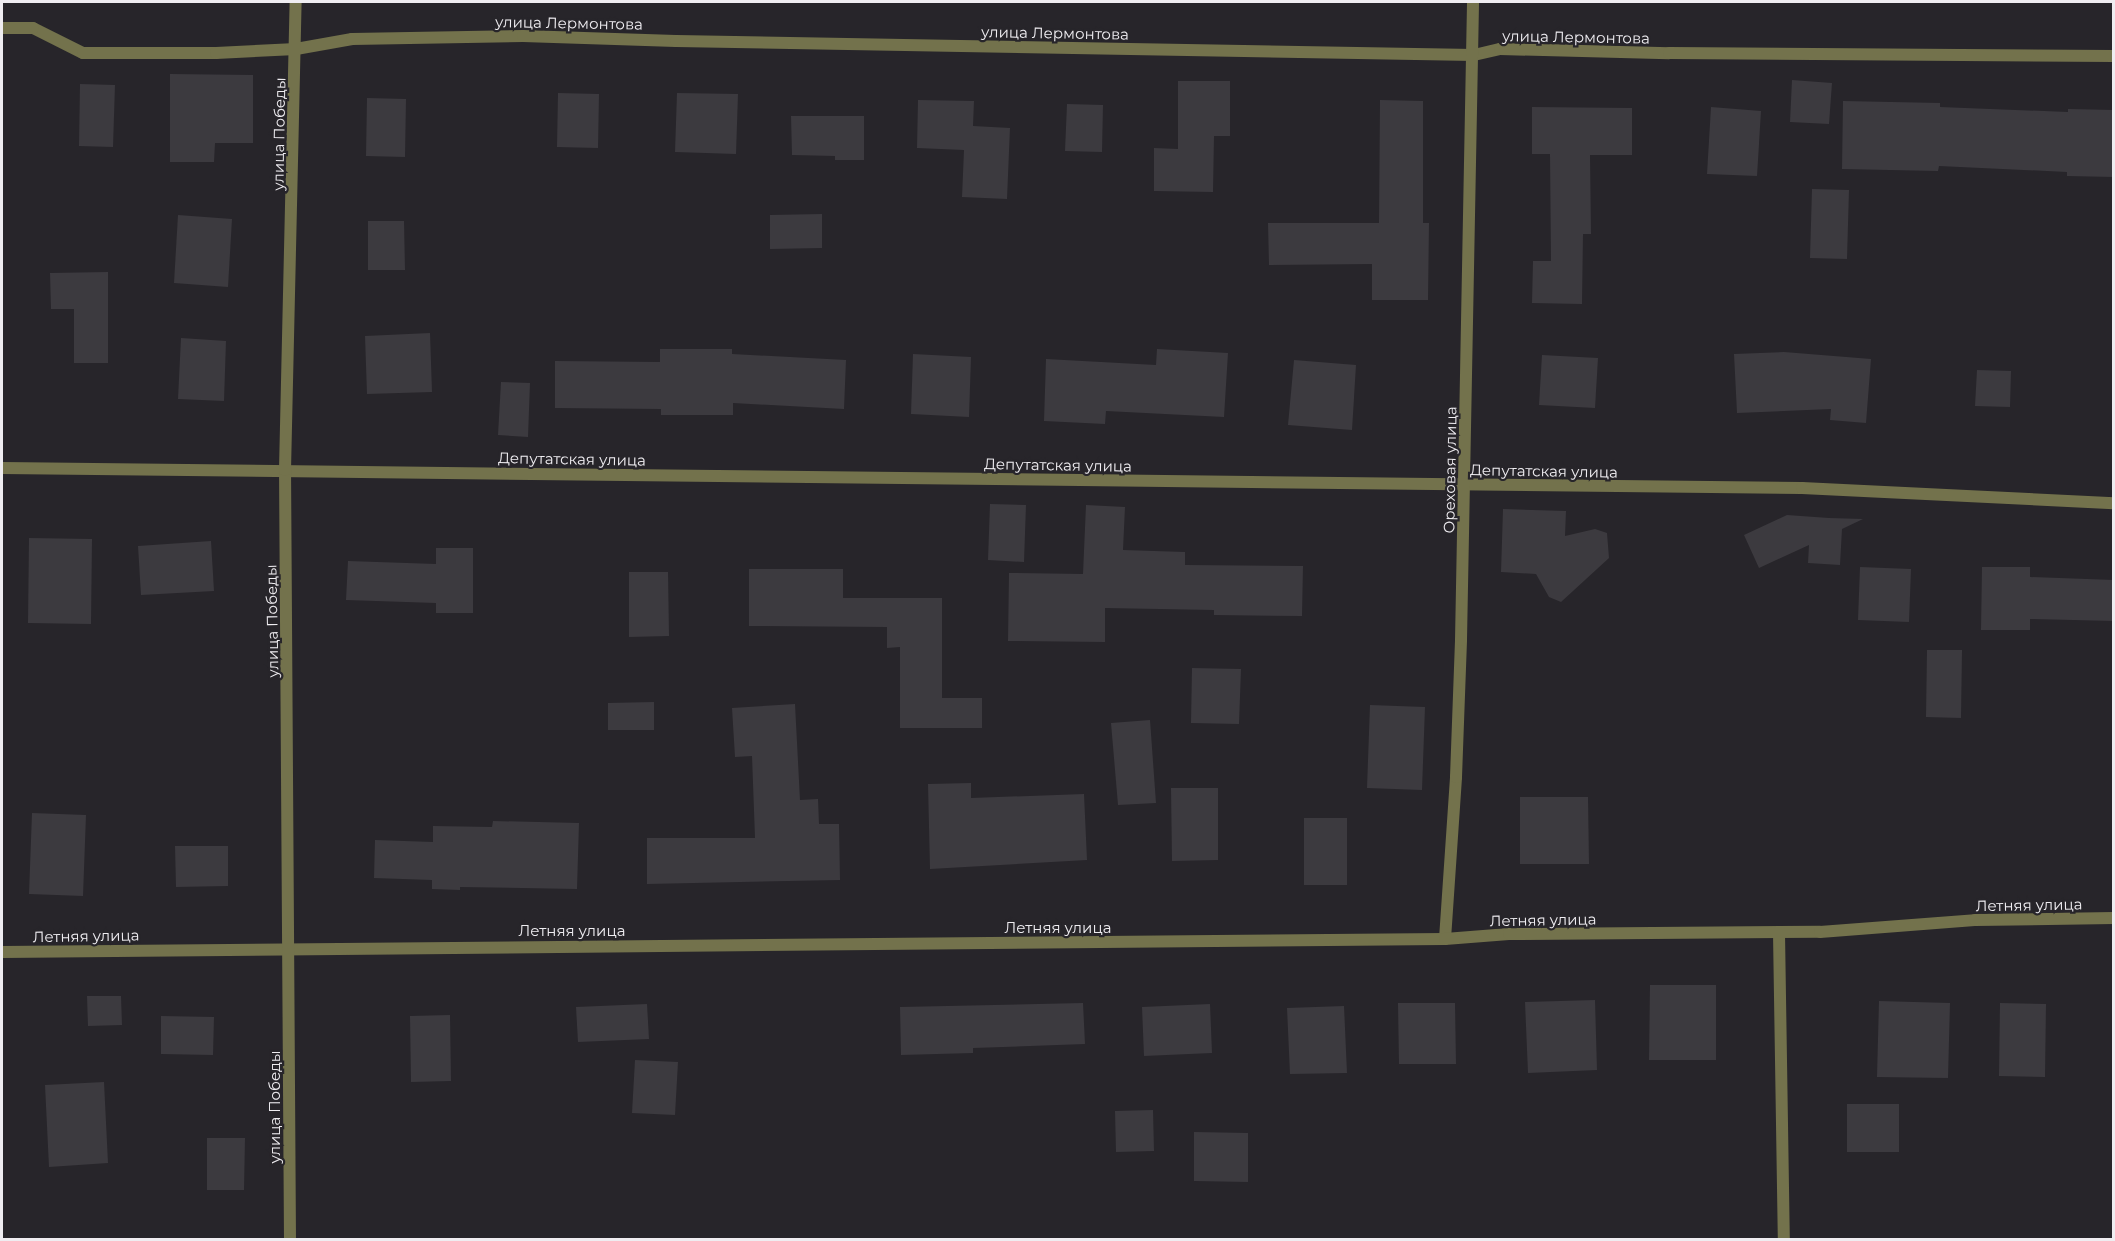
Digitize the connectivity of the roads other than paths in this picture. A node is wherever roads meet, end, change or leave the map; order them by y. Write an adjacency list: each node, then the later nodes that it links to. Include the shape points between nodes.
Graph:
1 (296, 2): 4 (street, улица Победы)
2 (1473, 2): 5 (street, Ореховая улица)
3 (2, 28): 4 (street, улица Лермонтова, via 33,28 83,53)
4 (296, 49): 5 (street, улица Лермонтова, via 352,39 523,36); 8 (street, улица Победы)
5 (1474, 55): 6 (street, улица Лермонтова, via 1500,49); 9 (street, Ореховая улица)
6 (2114, 56)
7 (2, 468): 8 (street, Депутатская улица)
8 (285, 470): 9 (street, Депутатская улица); 14 (street, улица Победы)
9 (1465, 485): 10 (street, Депутатская улица, via 1802,488); 13 (street, Ореховая улица, via 1456,777)
10 (2114, 503)
11 (2114, 918): 12 (street, Летняя улица, via 1976,920)
12 (1779, 933): 13 (street, Летняя улица, via 1509,934); 17 (street)
13 (1445, 939): 14 (street, Летняя улица)
14 (288, 948): 15 (street, Летняя улица); 16 (street, улица Победы)
15 (2, 952)
16 (290, 1239)
17 (1784, 1239)

